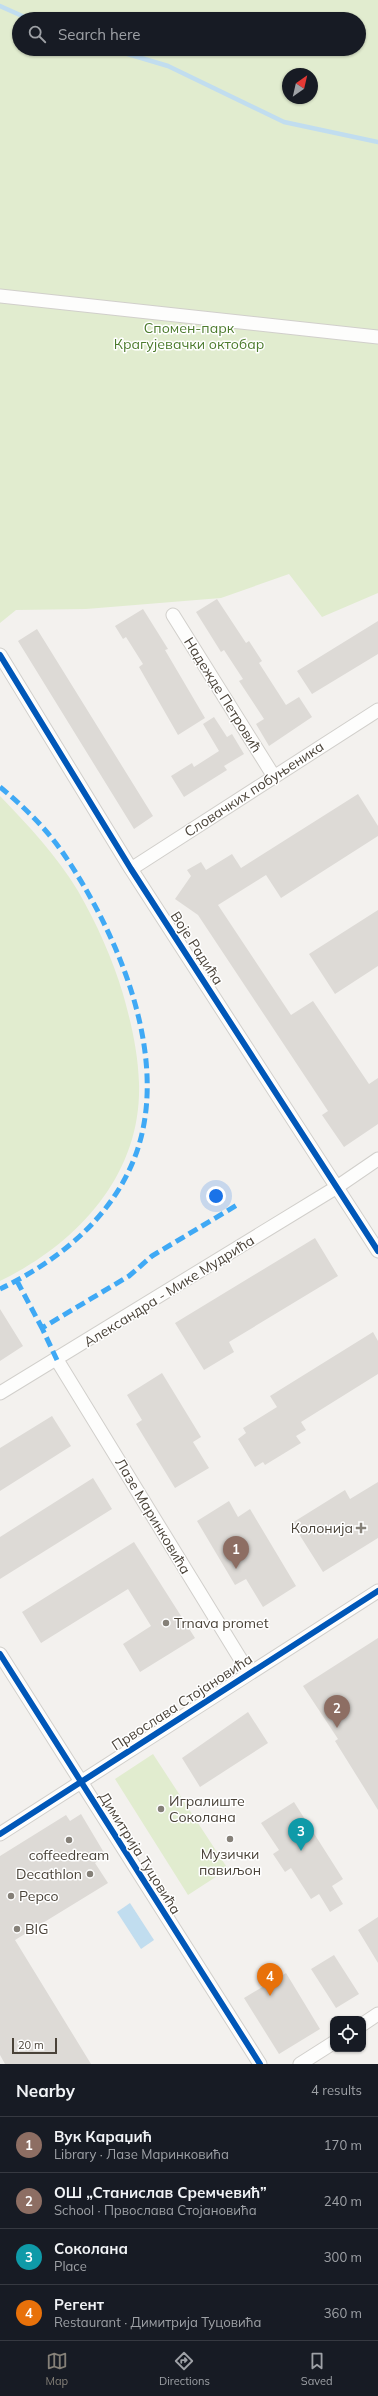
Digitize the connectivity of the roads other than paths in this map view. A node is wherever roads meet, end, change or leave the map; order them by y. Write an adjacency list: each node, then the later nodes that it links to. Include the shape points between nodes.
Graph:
1 (0, 296): 2 (street)
2 (378, 336)
3 (173, 615): 6 (street, Надежде Петровић)
4 (0, 655): 7 (street, Воје Радића)
5 (378, 710): 6 (street, Словачких побуњеника)
6 (273, 776): 7 (street, Словачких побуњеника)
7 (131, 869): 9 (street, Воје Радића)
8 (378, 1159): 9 (street, Александра - Мике Мудрића)
9 (337, 1187): 10 (street, Воје Радића); 11 (street, Александра - Мике Мудрића)
10 (378, 1251)
11 (57, 1360): 12 (street, Александра - Мике Мудрића); 15 (street, Лазе Маринковића)
12 (0, 1393)
13 (378, 1591): 15 (street, Првослава Стојановића)
14 (0, 1654): 16 (street, Димитрија Туцовића)
15 (248, 1673): 16 (street, Првослава Стојановића)
16 (81, 1782): 17 (street, Првослава Стојановића); 21 (street, Димитрија Туцовића)
17 (0, 1834)
18 (378, 2014): 19 (street)
19 (366, 2022)
20 (330, 2045): 22 (street)
21 (260, 2064)
22 (300, 2064)

